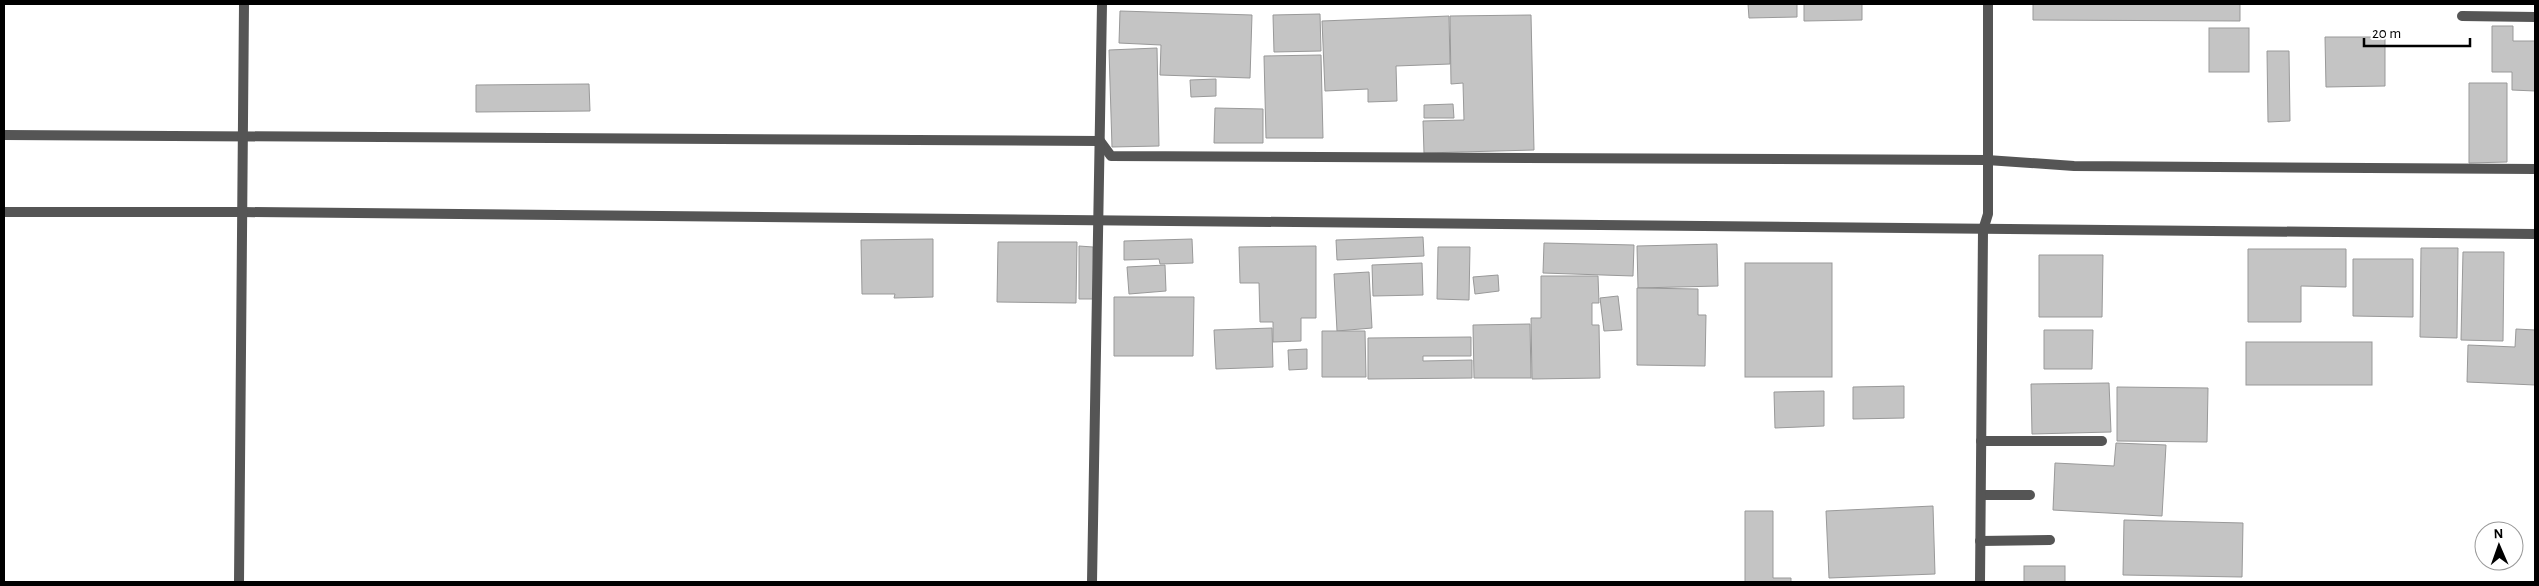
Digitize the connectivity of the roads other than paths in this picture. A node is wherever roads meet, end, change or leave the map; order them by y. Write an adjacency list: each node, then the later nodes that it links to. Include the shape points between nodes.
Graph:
1 (244, 4): 7 (street)
2 (1102, 4): 8 (street)
3 (1988, 4): 9 (street)
4 (2462, 16): 5 (street)
5 (2535, 17)
6 (4, 135): 7 (street)
7 (243, 138): 8 (street); 12 (street)
8 (1100, 141): 9 (street, via 1111,156); 13 (street)
9 (1987, 166): 10 (street); 14 (street, via 1988,214)
10 (2535, 168)
11 (4, 212): 12 (street)
12 (242, 212): 13 (street); 22 (street)
13 (1100, 220): 14 (street); 23 (street)
14 (1983, 230): 15 (street); 16 (street)
15 (2535, 234)
16 (1981, 441): 17 (street); 18 (street)
17 (2102, 441)
18 (1981, 495): 19 (street); 21 (street)
19 (2030, 495)
20 (2050, 540): 21 (street)
21 (1980, 541): 24 (street)
22 (239, 582)
23 (1092, 582)
24 (1980, 582)

